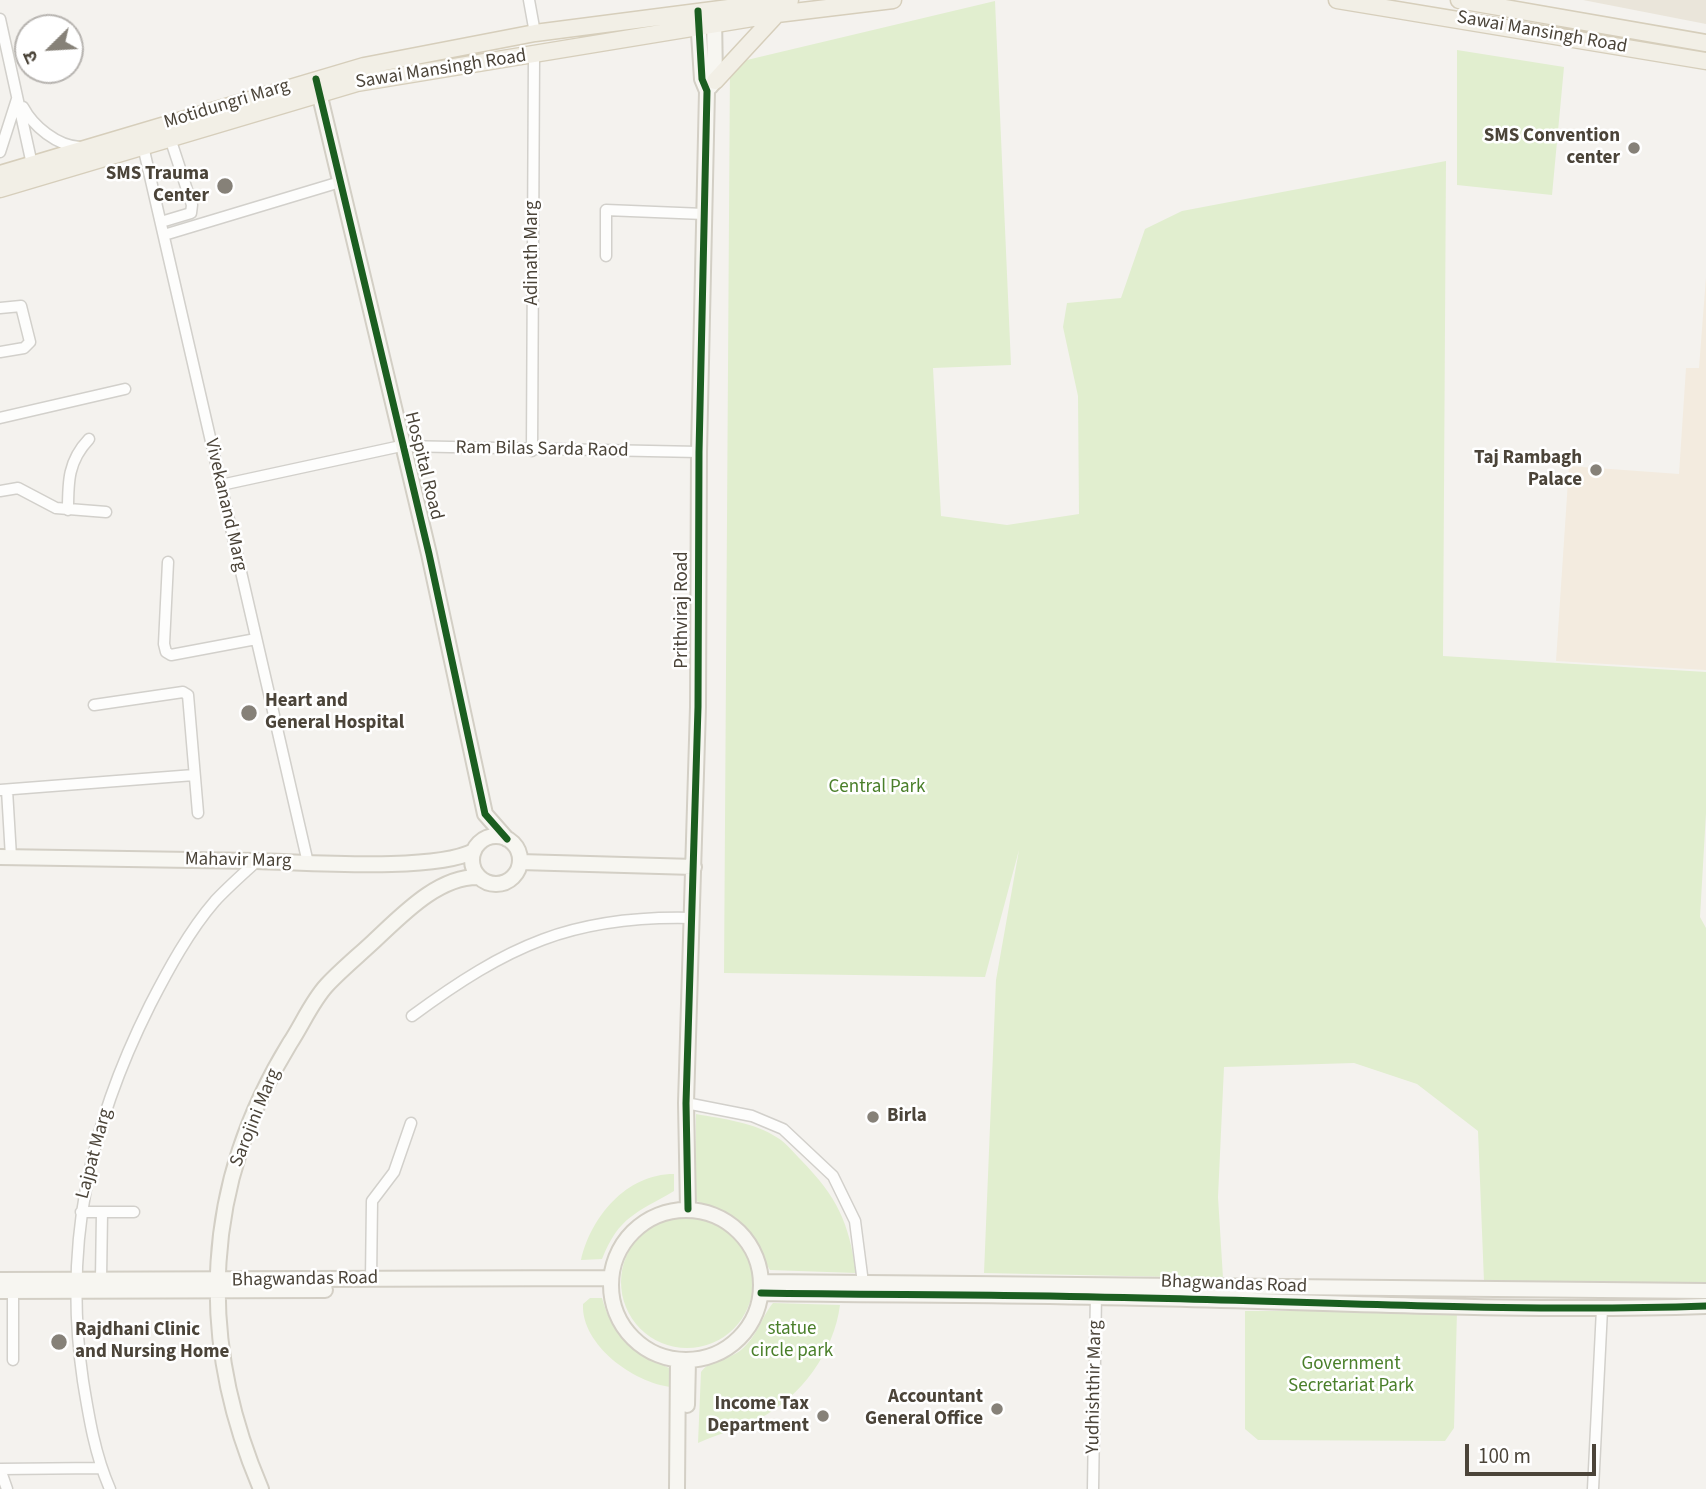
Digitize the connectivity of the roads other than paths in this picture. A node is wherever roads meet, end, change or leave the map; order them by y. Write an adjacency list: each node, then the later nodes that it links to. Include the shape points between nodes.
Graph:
1 (529, 0): 12 (street)
2 (790, 0): 8 (main road, Motidungri Marg)
3 (893, 0): 9 (main road, Sawai Mansingh Road)
4 (1337, 0): 6 (main road, Sawai Mansingh Road)
5 (1459, 0): 13 (main road)
6 (1358, 1): 7 (main road, Sawai Mansingh Road)
7 (1376, 3): 15 (main road, Sawai Mansingh Road)
8 (706, 10): 11 (street, Prithviraj Road); 12 (main road, Motidungri Marg)
9 (777, 14): 11 (main road, Sawai Mansingh Road); 17 (main road)
10 (0, 19): 18 (street)
11 (707, 28): 14 (main road, Sawai Mansingh Road); 17 (street, Prithviraj Road)
12 (535, 33): 16 (main road, Motidungri Marg, via 364,66)
13 (1706, 43)
14 (534, 55): 16 (main road, Sawai Mansingh Road); 37 (street, Adinath Marg)
15 (1706, 61)
16 (318, 86): 19 (main road, Sawai Mansingh Road); 21 (main road, Motidungri Marg); 25 (street, Hospital Road)
17 (711, 86): 27 (street, Prithviraj Road)
18 (17, 97): 21 (street, via 40,128 63,143); 22 (street); 23 (street)
19 (170, 138): 20 (main road, Sawai Mansingh Road); 28 (street, via 192,205 191,213)
20 (143, 146): 23 (main road, Sawai Mansingh Road); 28 (street, Vivekanand Marg)
21 (88, 147): 23 (main road, Motidungri Marg)
22 (0, 152)
23 (34, 171): 24 (main road, Motidungri Marg); 26 (main road, Sawai Mansingh Road)
24 (0, 174)
25 (340, 182): 29 (street); 36 (street, Hospital Road)
26 (0, 189)
27 (704, 214): 30 (street, via 606,209); 38 (street, Prithviraj Road)
28 (161, 222): 29 (street, Vivekanand Marg)
29 (164, 235): 39 (street, Vivekanand Marg)
30 (606, 256)
31 (0, 308): 32 (street, via 21,306 30,342 24,348)
32 (0, 352)
33 (125, 389): 34 (street)
34 (0, 418)
35 (89, 439): 41 (street, via 68,474)
36 (401, 446): 37 (street, Ram Bilas Sarda Raod); 39 (street, Ram Bilas Sarda Raod); 49 (street, Hospital Road)
37 (532, 451): 38 (street, Ram Bilas Sarda Raod)
38 (699, 452): 58 (street, Prithviraj Road)
39 (220, 485): 44 (street, Vivekanand Marg)
40 (0, 491): 41 (street, via 18,488)
41 (68, 510): 42 (street)
42 (106, 512)
43 (167, 562): 44 (street, via 166,652 171,655)
44 (256, 639): 57 (street, Vivekanand Marg)
45 (94, 705): 46 (street, via 183,692 188,695)
46 (194, 775): 47 (street); 48 (street)
47 (4, 790): 53 (street)
48 (198, 813)
49 (485, 814): 50 (street); 51 (street, Hospital Road)
50 (484, 839): 51 (street); 52 (street)
51 (507, 839): 56 (street, via 517,848)
52 (474, 851): 55 (street, Mahavir Marg, via 460,858); 59 (street, via 472,865)
53 (5, 857): 54 (street, Mahavir Marg)
54 (257, 861): 57 (street, Mahavir Marg); 66 (street, Lajpat Marg, via 214,902 164,978 135,1035 89,1163)
55 (426, 861): 57 (street, Mahavir Marg); 60 (street, via 439,875)
56 (520, 862): 58 (street); 59 (street, via 508,881 493,884)
57 (307, 863)
58 (694, 867): 61 (street, Prithviraj Road)
59 (479, 877): 60 (street, Sarojini Marg, via 457,880)
60 (434, 893): 75 (street, Sarojini Marg, via 406,912 325,986 271,1075 237,1156 220,1235)
61 (692, 918): 62 (street, via 599,922 552,934 466,976); 63 (street, Prithviraj Road)
62 (412, 1016)
63 (686, 1103): 65 (street, Prithviraj Road); 73 (street, via 752,1116 783,1129 833,1176 855,1220)
64 (411, 1124): 71 (street, via 394,1172 372,1201)
65 (688, 1209): 72 (street, via 672,1210 642,1223 621,1247); 76 (street, via 713,1214 734,1227 751,1246)
66 (81, 1212): 68 (street); 74 (street, Lajpat Marg)
67 (134, 1212): 68 (street)
68 (102, 1213): 69 (street)
69 (101, 1279): 74 (street, Bhagwandas Road); 75 (street, Bhagwandas Road)
70 (0, 1280): 74 (street, Bhagwandas Road)
71 (371, 1280): 72 (street, Bhagwandas Road); 75 (street, Bhagwandas Road)
72 (611, 1282): 75 (street, Bhagwandas Road); 83 (street, via 617,1316 630,1335 648,1350)
73 (863, 1283): 76 (street, Bhagwandas Road); 78 (street, Bhagwandas Road)
74 (75, 1284): 75 (street, Bhagwandas Road); 77 (street, Bhagwandas Road); 84 (street, Lajpat Marg, via 81,1366)
75 (216, 1287): 88 (street, Sarojini Marg, via 228,1396)
76 (761, 1287): 78 (street, Bhagwandas Road); 83 (street, via 758,1308 743,1335 718,1354)
77 (7, 1291): 82 (street)
78 (1096, 1291): 79 (street, Bhagwandas Road); 81 (street, Bhagwandas Road, via 1467,1308); 91 (street, Yudhishthir Marg)
79 (1706, 1291)
80 (1706, 1306): 81 (street, Bhagwandas Road)
81 (1602, 1309): 92 (street)
82 (13, 1360)
83 (683, 1361): 89 (street); 90 (street)
84 (101, 1468): 85 (street); 87 (street, Lajpat Marg)
85 (0, 1469): 86 (street)
86 (7, 1489)
87 (110, 1489)
88 (261, 1489)
89 (677, 1489)
90 (685, 1489)
91 (1093, 1489)
92 (1593, 1489)

